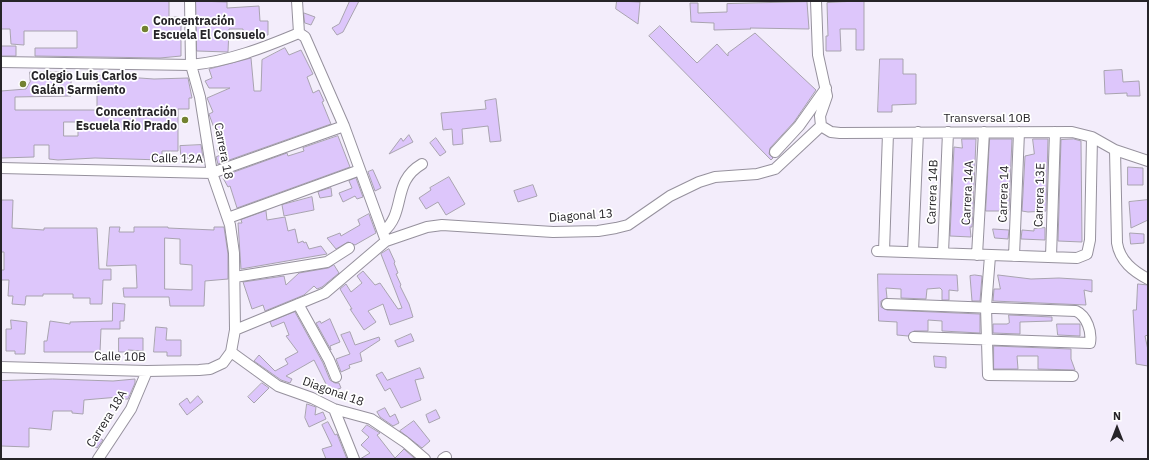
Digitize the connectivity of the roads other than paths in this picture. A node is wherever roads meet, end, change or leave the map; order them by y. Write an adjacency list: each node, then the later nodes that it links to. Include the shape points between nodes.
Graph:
1 (190, 1): 6 (street, Carrera 18)
2 (297, 1): 4 (street)
3 (816, 1): 7 (street, via 818,55)
4 (299, 33): 6 (street, via 244,55 218,62); 8 (street, via 305,37)
5 (1, 62): 6 (street)
6 (191, 65): 23 (street, Carrera 18, via 200,97)
7 (826, 88): 9 (street, via 826,101 820,116); 18 (street, via 799,126)
8 (344, 126): 22 (street); 23 (street, Calle 12A)
9 (821, 126): 15 (street, Transversal 10B, via 831,132); 25 (street, Diagonal 13, via 775,169 700,182 670,196 628,225 598,231 553,232 442,225)
10 (918, 132): 11 (street, Transversal 10B); 15 (street, Transversal 10B); 27 (street)
11 (948, 132): 12 (street, Transversal 10B); 28 (street, Carrera 14B)
12 (984, 132): 13 (street, Transversal 10B); 29 (street, Carrera 14A)
13 (1019, 132): 14 (street, Transversal 10B); 31 (street, Carrera 14)
14 (1055, 132): 16 (street, Transversal 10B, via 1078,133); 32 (street, Carrera 13E)
15 (888, 133): 27 (street, via 880,251)
16 (1092, 137): 17 (street, Transversal 10B); 32 (street, via 1090,240 1087,254 1077,258)
17 (1115, 150): 19 (street, Transversal 10B); 34 (street, via 1118,252 1123,260)
18 (775, 152)
19 (1148, 161)
20 (422, 164): 25 (street, via 406,177 393,221)
21 (1, 168): 23 (street, Calle 12A)
22 (360, 170): 24 (street); 25 (street)
23 (212, 173): 24 (street, Carrera 18)
24 (228, 218): 33 (street, Carrera 18)
25 (384, 236): 35 (street, via 332,288)
26 (349, 248): 33 (street, via 327,262)
27 (913, 252): 28 (street)
28 (943, 253): 29 (street)
29 (978, 255): 30 (street)
30 (990, 256): 31 (street); 37 (street)
31 (1014, 256): 32 (street)
32 (1051, 258)
33 (235, 277): 38 (street, Carrera 18)
34 (1148, 279)
35 (298, 304): 38 (street); 45 (street)
36 (887, 304): 37 (street)
37 (986, 306): 40 (street); 40 (street, via 1076,311 1083,316 1091,336 1090,344)
38 (235, 330): 41 (street, Carrera 18)
39 (914, 337): 40 (street)
40 (987, 339): 44 (street, via 988,375)
41 (232, 352): 43 (street, Calle 10B, via 223,363 210,369); 46 (street, Diagonal 18, via 278,386)
42 (1, 367): 43 (street, Calle 10B)
43 (147, 371): 47 (street, Carrera 18A, via 131,408)
44 (1073, 376)
45 (336, 377)
46 (334, 409): 48 (street); 49 (street, Diagonal 18, via 371,419)
47 (98, 459)
48 (354, 459)
49 (425, 459)

